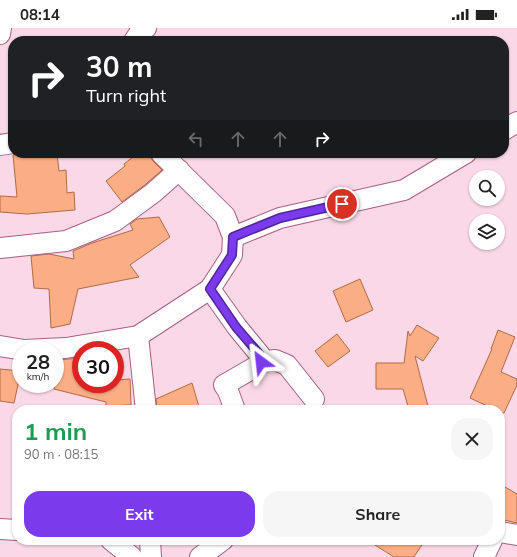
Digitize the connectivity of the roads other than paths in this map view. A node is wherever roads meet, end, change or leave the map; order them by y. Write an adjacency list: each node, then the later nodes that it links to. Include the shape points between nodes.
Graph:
1 (1, 28): 3 (street)
2 (146, 28): 4 (street)
3 (0, 34)
4 (137, 36)
5 (166, 158): 7 (street)
6 (458, 158): 8 (street, via 404,190 280,218)
7 (179, 170): 8 (street, via 225,216); 9 (street, via 116,221 66,241)
8 (233, 237): 10 (street, via 232,255)
9 (0, 248)
10 (210, 289): 11 (street); 13 (street, via 236,327 260,355)
11 (138, 336): 12 (street, via 66,348 24,350); 15 (street)
12 (0, 346)
13 (261, 362): 14 (street, via 275,360 287,365); 16 (street, via 224,385)
14 (314, 399)
15 (145, 405)
16 (233, 405)
17 (0, 529): 18 (street)
18 (12, 530)
19 (505, 533): 20 (street)
20 (517, 535)
21 (117, 545): 25 (street)
22 (150, 545): 26 (street)
23 (216, 545): 27 (street)
24 (490, 545): 28 (street)
25 (132, 557)
26 (151, 557)
27 (200, 557)
28 (484, 557)

